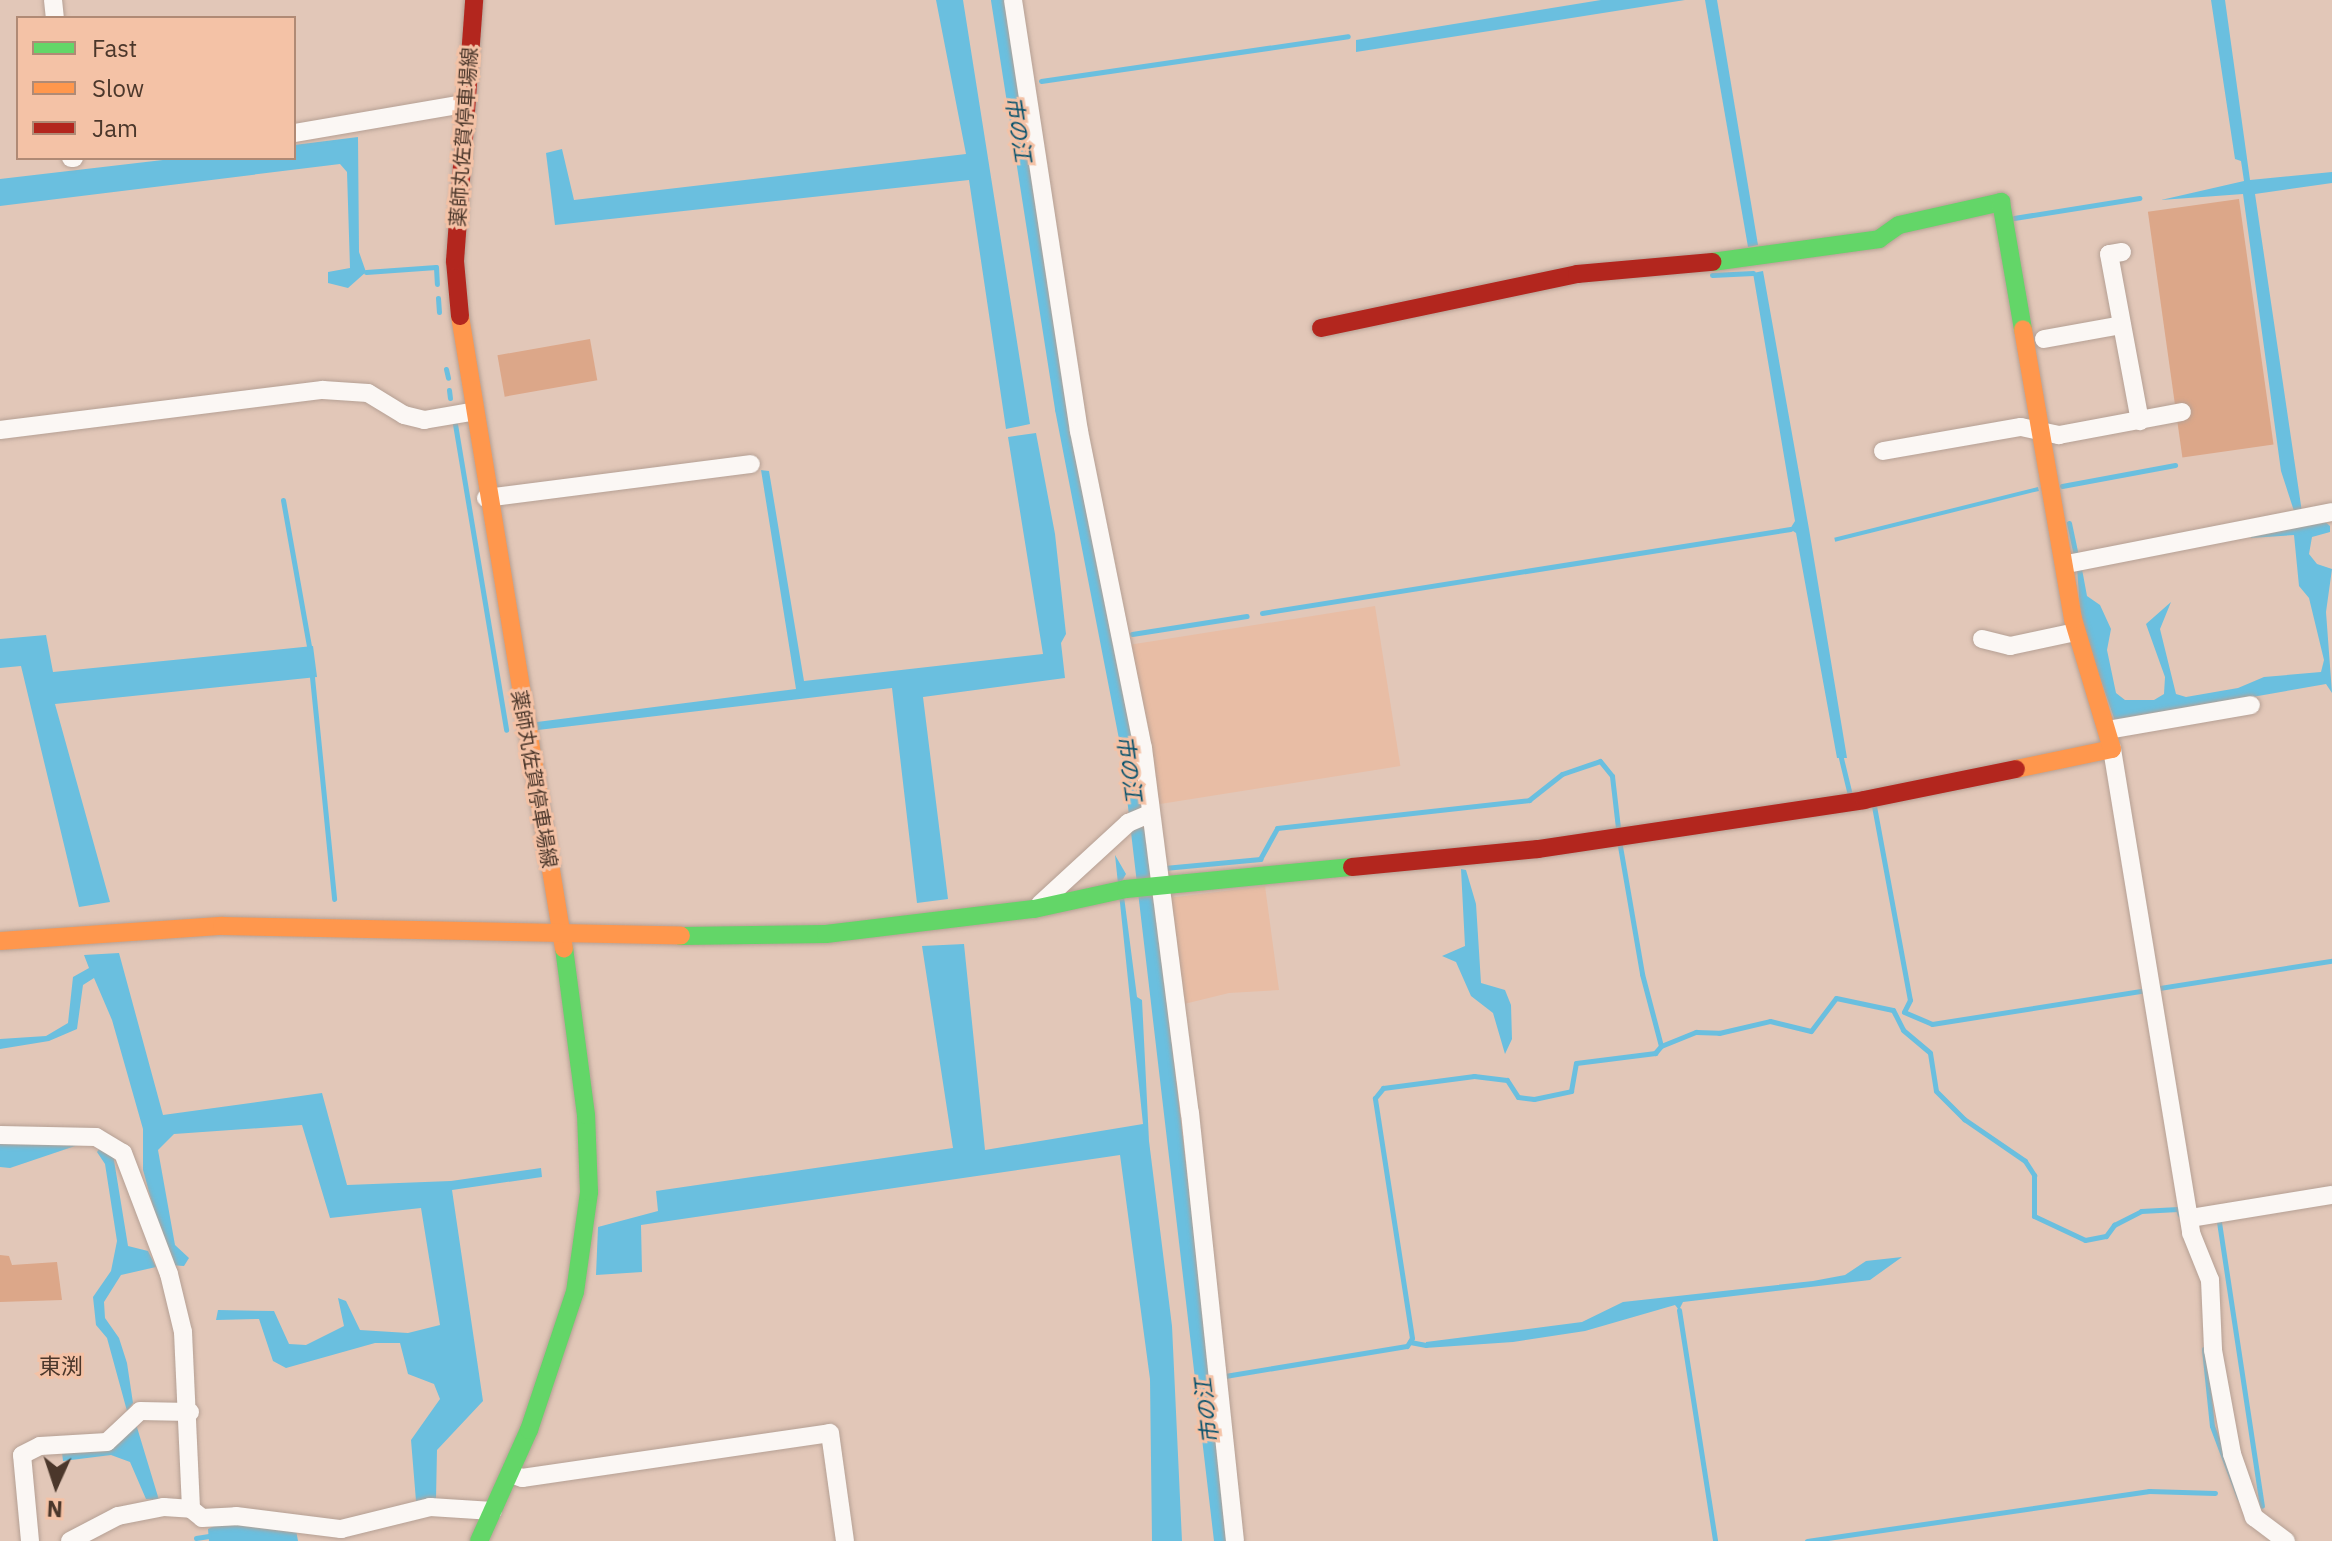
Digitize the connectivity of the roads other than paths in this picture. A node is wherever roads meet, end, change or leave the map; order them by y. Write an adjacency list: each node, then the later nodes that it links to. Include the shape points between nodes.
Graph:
1 (474, 0): 3 (street, 薬師丸佐賀停車場線)
2 (1013, 0): 24 (street, via 1079,431 1143,748)
3 (463, 104): 4 (street); 9 (street, 薬師丸佐賀停車場線, via 455,261)
4 (296, 133)
5 (2122, 252): 6 (street, via 2109,254)
6 (2122, 325): 8 (street); 11 (street)
7 (1321, 328): 13 (street, via 1577,274 1755,258 1879,239 1899,225 2001,202)
8 (2044, 339)
9 (471, 412): 12 (street, via 424,420 404,415 368,393 323,390); 16 (street, 薬師丸佐賀停車場線)
10 (2182, 412): 11 (street)
11 (2140, 421): 13 (street)
12 (0, 430)
13 (2050, 434): 14 (street, via 2021,427); 18 (street)
14 (1883, 451)
15 (751, 464): 16 (street)
16 (486, 498): 27 (street, 薬師丸佐賀停車場線)
17 (2332, 512): 18 (street)
18 (2067, 564): 19 (street)
19 (2076, 632): 20 (street, via 2010,646); 22 (street)
20 (1982, 639)
21 (2251, 705): 22 (street)
22 (2107, 730): 23 (street)
23 (2112, 749): 25 (street, via 1864,800 1460,859); 31 (street)
24 (1151, 813): 25 (street); 26 (street, via 1128,823)
25 (1159, 874): 26 (street, via 1123,889); 40 (street)
26 (1034, 909): 27 (street, via 826,934)
27 (562, 934): 28 (street, via 222,926); 33 (street, 薬師丸佐賀停車場線, via 586,1115 589,1192 575,1292)
28 (0, 941)
29 (0, 1135): 32 (street, via 96,1137 123,1153 183,1332)
30 (2332, 1195): 31 (street)
31 (2191, 1218): 41 (street, via 2191,1233 2210,1280 2213,1350 2232,1454 2254,1517)
32 (190, 1412): 34 (street); 36 (street, via 134,1418 107,1442 40,1446 22,1455)
33 (510, 1474): 35 (street, 薬師丸佐賀停車場線); 39 (street, via 522,1478 830,1433)
34 (191, 1509): 35 (street, via 202,1518 236,1516 341,1529 426,1508); 37 (street, via 156,1508 118,1516)
35 (493, 1511): 38 (street, 薬師丸佐賀停車場線)
36 (30, 1541)
37 (70, 1541)
38 (479, 1541)
39 (845, 1541)
40 (1235, 1541)
41 (2286, 1541)

